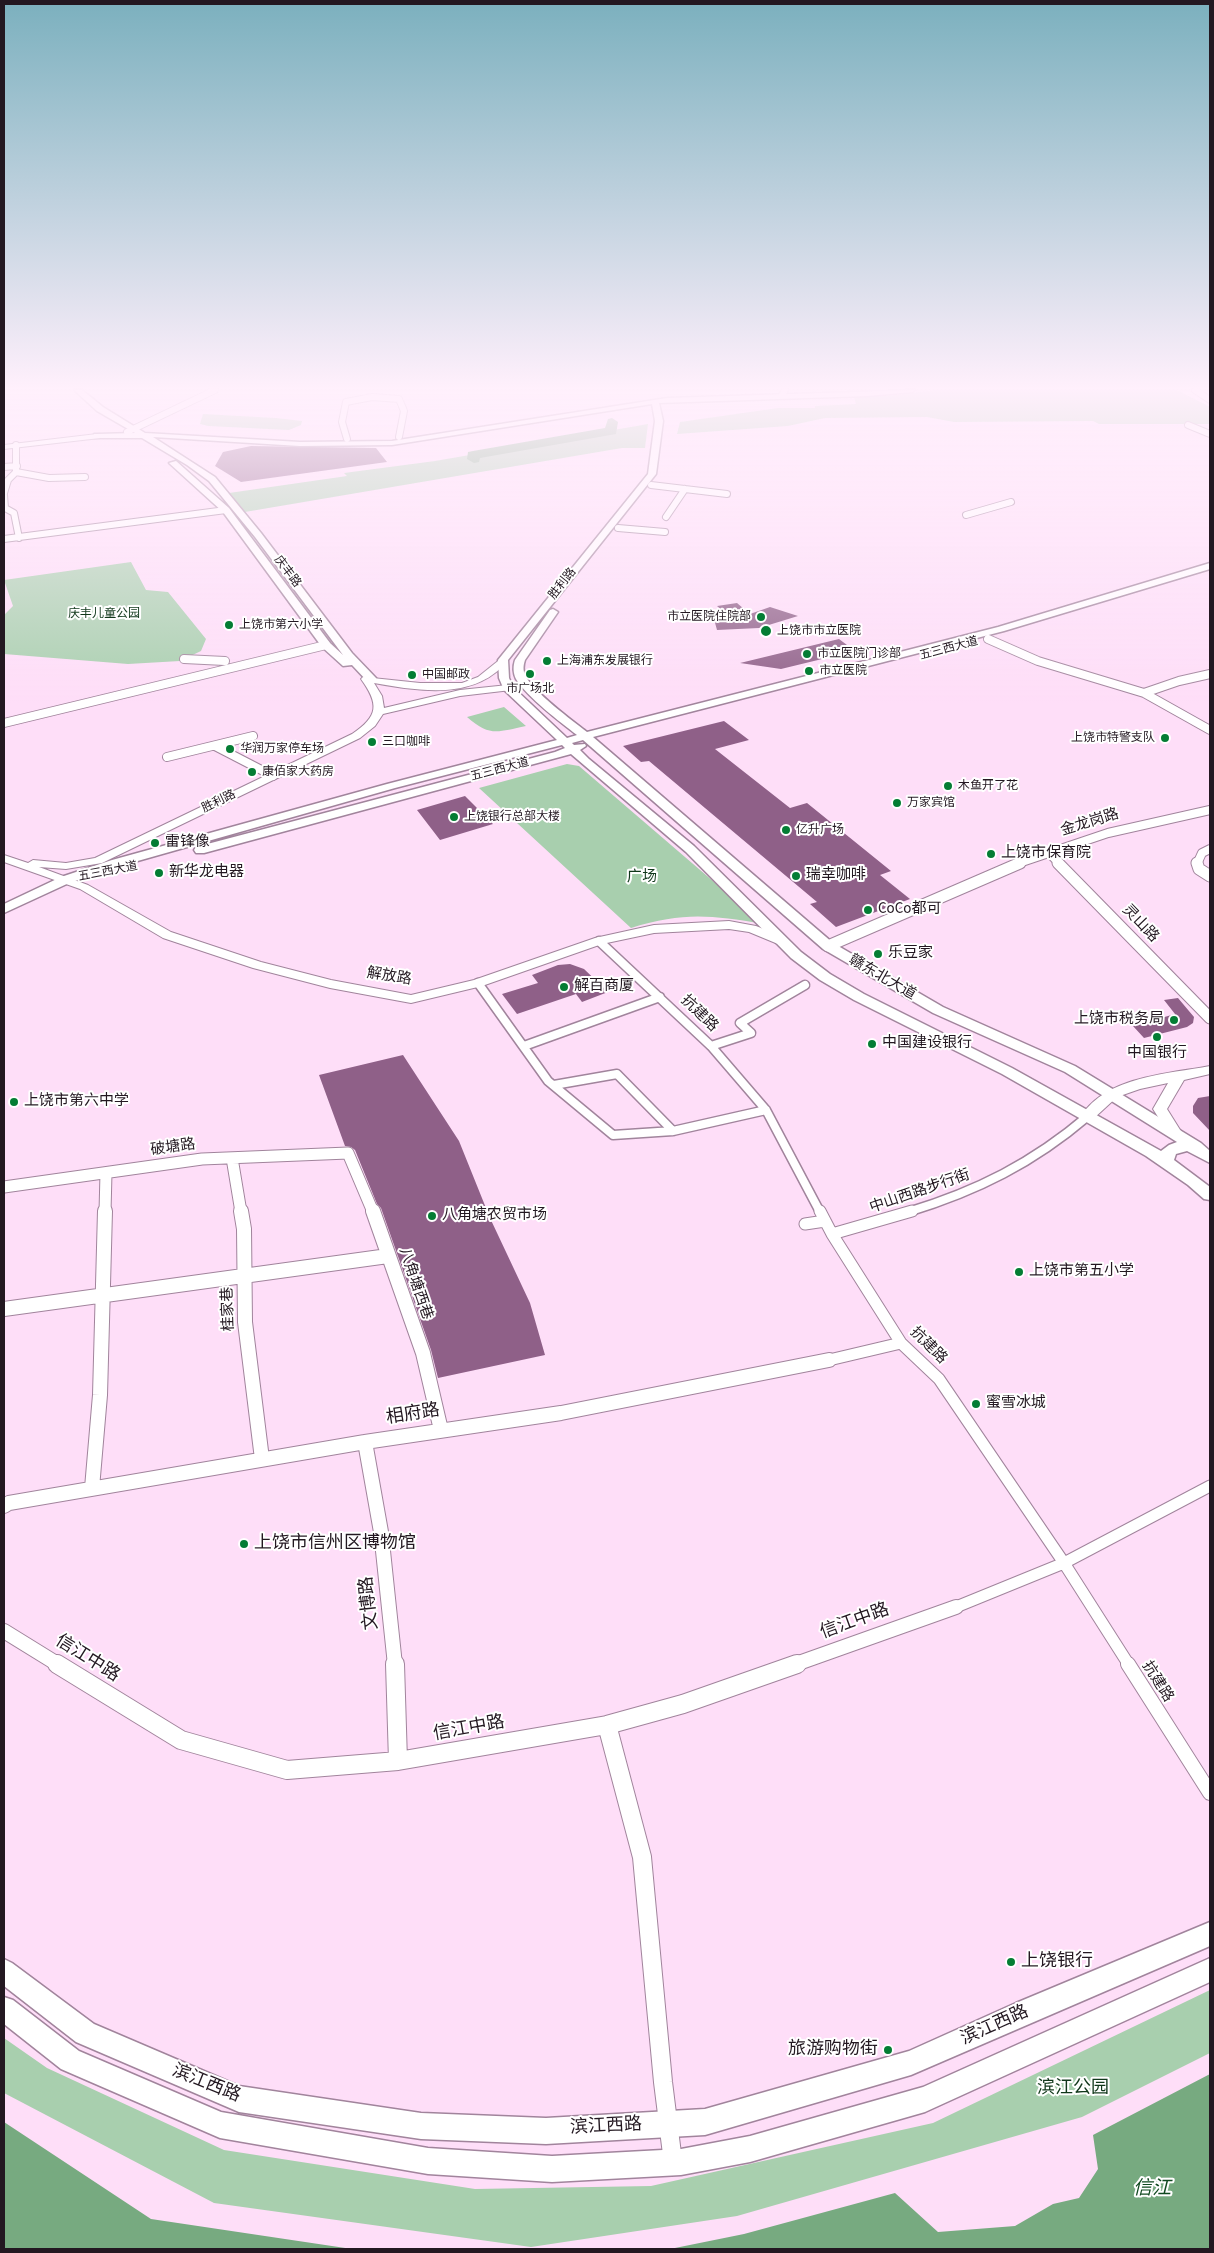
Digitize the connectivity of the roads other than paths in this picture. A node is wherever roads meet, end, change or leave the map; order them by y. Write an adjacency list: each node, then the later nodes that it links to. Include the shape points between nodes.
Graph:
1 (210, 495): 8 (main road, 庆丰路)
2 (225, 495): 23 (main road)
3 (635, 495): 20 (main road, 胜利路)
4 (643, 495): 11 (main road, 胜利路)
5 (681, 495): 10 (street)
6 (4, 502): 13 (street, via 5,508 14,513 13,521)
7 (1011, 502): 9 (street)
8 (226, 510): 13 (street); 18 (main road, 庆丰路)
9 (966, 516)
10 (666, 517)
11 (618, 528): 12 (street); 30 (main road, 胜利路, via 559,604 518,667 527,686)
12 (665, 532)
13 (19, 538): 14 (street)
14 (4, 540)
15 (1210, 566): 30 (main road, 五三西大道, via 984,634)
16 (1210, 573): 17 (main road, 五三西大道)
17 (988, 639): 25 (street, via 1038,661); 30 (main road, 五三西大道)
18 (326, 645): 23 (main road, 庆丰路, via 338,658); 27 (street)
19 (184, 659): 21 (street)
20 (504, 660): 23 (street, via 473,683 420,686); 24 (main road, via 504,678)
21 (225, 661)
22 (1210, 674): 25 (street)
23 (369, 679): 26 (street, via 378,696)
24 (508, 688): 26 (street, via 419,702); 31 (main road)
25 (1144, 693): 28 (street)
26 (380, 712): 34 (street, 胜利路, via 369,729)
27 (4, 723)
28 (1210, 730)
29 (253, 736): 32 (street)
30 (588, 739): 31 (main road, 五三西大道); 45 (main road, 赣东北大道)
31 (569, 745): 41 (main road, 五三西大道, via 398,798 126,870); 44 (main road, via 690,849)
32 (216, 746): 33 (street); 34 (street)
33 (167, 757)
34 (273, 776): 39 (street, 胜利路, via 98,861 66,866)
35 (1210, 810): 37 (street, 金龙岗路, via 1134,826)
36 (1210, 849): 40 (street, via 1202,853 1196,863)
37 (1048, 852): 45 (street, 金龙岗路); 49 (street, 灵山路)
38 (4, 858): 39 (street, 解放路)
39 (15, 862): 41 (street, 解放路)
40 (1210, 876)
41 (65, 880): 42 (main road); 46 (street, 解放路, via 167,935 257,965 330,984 411,999)
42 (4, 909)
43 (600, 941): 44 (street, 解放路, via 654,929 704,925 752,929); 46 (street, 解放路); 48 (street, 抗建路)
44 (782, 941): 57 (main road, via 825,977 859,997 1007,1071)
45 (828, 946): 55 (main road, 赣东北大道, via 938,1010 1070,1069)
46 (478, 983): 50 (street)
47 (805, 985): 51 (street, via 740,1023 751,1033)
48 (660, 997): 50 (street); 51 (street, 抗建路)
49 (1210, 1018)
50 (524, 1046): 54 (street)
51 (711, 1046): 56 (street, 抗建路)
52 (1210, 1070): 53 (street)
53 (1179, 1076): 55 (street); 59 (street, via 1160,1109)
54 (554, 1085): 58 (street, via 613,1135); 58 (street, via 617,1074)
55 (1112, 1094): 57 (street); 59 (main road, 赣东北大道)
56 (766, 1110): 58 (street); 68 (street, 抗建路)
57 (1088, 1116): 64 (main road); 70 (street, 中山西路步行街, via 1047,1150 1003,1176 957,1197)
58 (673, 1131)
59 (1175, 1133): 60 (main road, 赣东北大道)
60 (1197, 1147): 63 (main road, 赣东北大道); 64 (main road, via 1184,1144 1174,1147 1167,1153)
61 (348, 1153): 62 (street, 破塘路); 71 (street, 八角塘西巷)
62 (232, 1158): 65 (street, 破塘路, via 202,1158); 72 (street, 桂家巷, via 244,1229)
63 (1210, 1158)
64 (1166, 1162): 67 (main road)
65 (106, 1173): 66 (street, 破塘路); 73 (street)
66 (4, 1187)
67 (1210, 1195)
68 (825, 1221): 69 (street); 70 (street, 抗建路)
69 (805, 1224)
70 (832, 1234): 75 (street, 抗建路)
71 (388, 1256): 72 (street); 77 (street, 八角塘西巷, via 423,1353)
72 (244, 1275): 73 (street); 79 (street, 桂家巷, via 245,1322)
73 (104, 1294): 74 (street); 81 (street)
74 (4, 1309)
75 (901, 1343): 76 (street); 83 (street, 抗建路, via 939,1378)
76 (829, 1360): 77 (street, 相府路, via 561,1414)
77 (441, 1430): 78 (street, 相府路)
78 (365, 1442): 79 (street, 相府路); 87 (street, 文博路, via 381,1532 395,1657)
79 (262, 1459): 81 (street, 相府路)
80 (1210, 1486): 83 (street)
81 (92, 1488): 82 (street, 相府路, via 9,1502)
82 (4, 1506)
83 (1064, 1562): 84 (street); 88 (street, 抗建路)
84 (956, 1606): 86 (street, 信江中路, via 683,1704)
85 (4, 1631): 87 (street, 信江中路, via 181,1740 287,1770)
86 (607, 1725): 87 (street, 信江中路); 93 (street, via 642,1857)
87 (398, 1761)
88 (1210, 1793)
89 (1210, 1934): 93 (main road, 滨江西路, via 911,2063 705,2122)
90 (1210, 1970): 94 (main road, 滨江西路, via 925,2099 750,2149)
91 (4, 1971): 93 (main road, 滨江西路, via 85,2033 239,2099 421,2126 546,2131)
92 (4, 2009): 94 (main road, 滨江西路, via 70,2060 220,2125 428,2161 552,2168)
93 (668, 2124): 94 (street)
94 (673, 2162)

